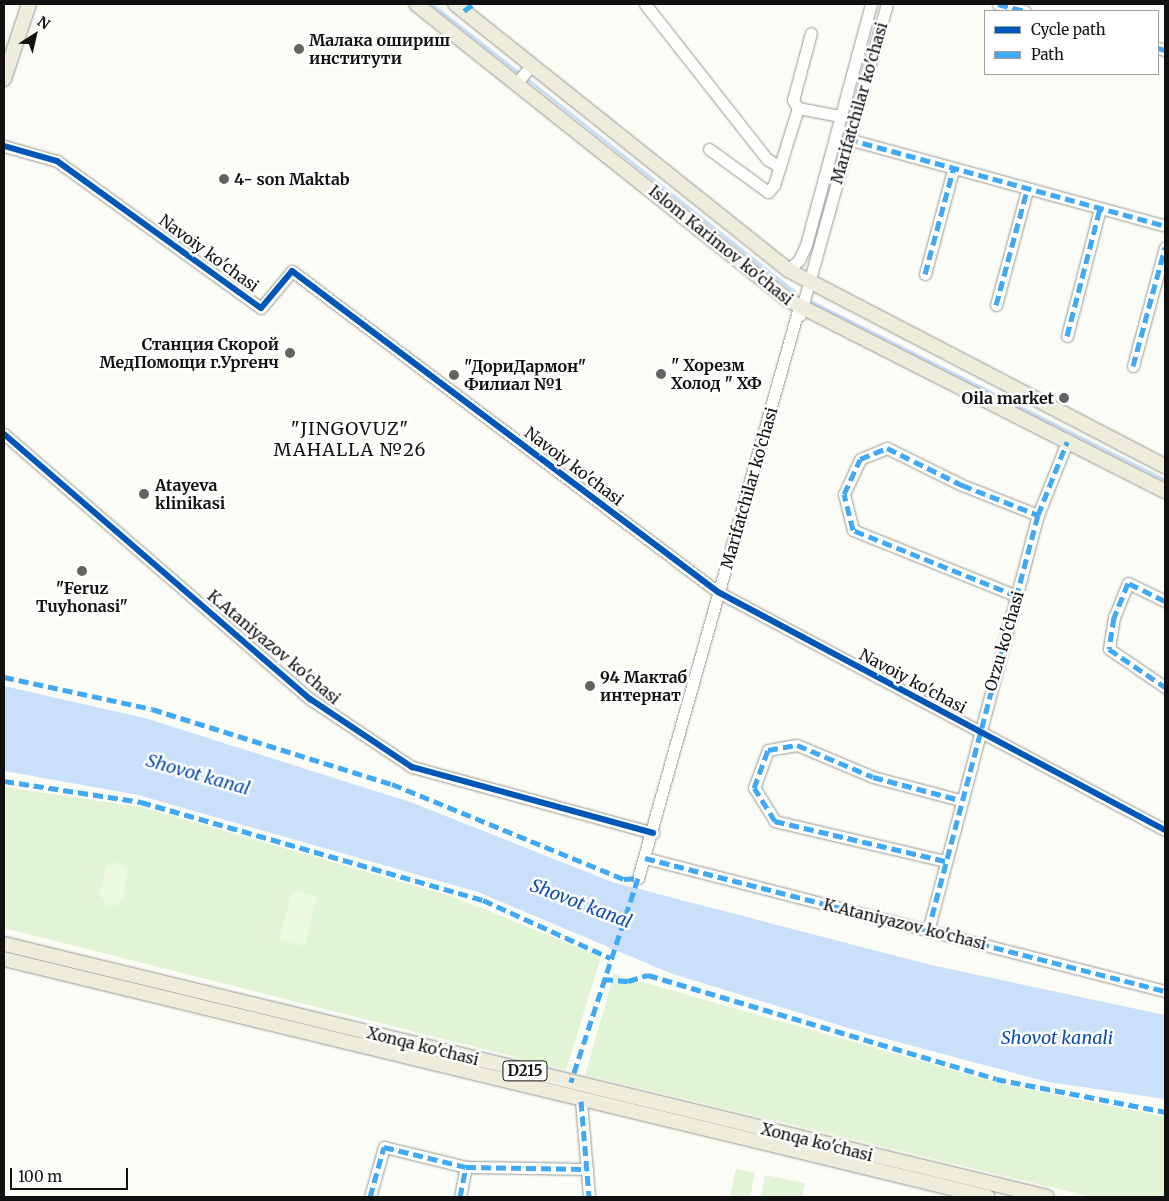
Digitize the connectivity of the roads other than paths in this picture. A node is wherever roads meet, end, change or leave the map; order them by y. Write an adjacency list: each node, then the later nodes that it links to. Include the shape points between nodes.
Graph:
1 (29, 4): 11 (main road)
2 (416, 4): 12 (main road, Islom Karimov ko'chasi)
3 (645, 4): 18 (street, via 767,159)
4 (872, 4): 14 (street, Marifatchilar ko'chasi)
5 (887, 4): 15 (street, Marifatchilar ko'chasi)
6 (998, 4): 8 (street)
7 (464, 6): 10 (main road, Islom Karimov ko'chasi)
8 (1021, 10)
9 (810, 33): 13 (street, via 794,100)
10 (531, 65): 12 (street); 24 (main road, Islom Karimov ko'chasi)
11 (4, 79)
12 (517, 83): 28 (main road, Islom Karimov ko'chasi)
13 (798, 108): 14 (street); 18 (street)
14 (840, 116): 24 (street, Marifatchilar ko'chasi, via 806,245 799,260)
15 (848, 139): 19 (street); 26 (street, Marifatchilar ko'chasi)
16 (4, 146): 36 (street, Navoiy ko'chasi, via 57,160 261,308 292,271)
17 (709, 149): 18 (street, via 768,192)
18 (780, 167)
19 (953, 170): 20 (street); 25 (street)
20 (1027, 190): 21 (street); 27 (street)
21 (1100, 208): 22 (street); 29 (street)
22 (1165, 226)
23 (1165, 247): 30 (street)
24 (788, 270): 26 (main road, Islom Karimov ko'chasi)
25 (925, 274)
26 (810, 283): 28 (street, Marifatchilar ko'chasi); 33 (main road, Islom Karimov ko'chasi)
27 (996, 305)
28 (801, 311): 32 (main road, Islom Karimov ko'chasi); 36 (street, Marifatchilar ko'chasi)
29 (1067, 336)
30 (1133, 366)
31 (4, 434): 43 (street, K.Ataniyazov ko'chasi, via 310,699 412,767)
32 (1067, 442): 34 (main road, Islom Karimov ko'chasi); 35 (street, Orzu ko'chasi)
33 (1165, 466)
34 (1165, 491)
35 (1038, 515): 37 (street, Orzu ko'chasi); 37 (street, via 962,485 887,448 860,459 844,494 853,530)
36 (718, 592): 40 (street, Navoiy ko'chasi); 43 (street, Marifatchilar ko'chasi)
37 (1017, 596): 40 (street, Orzu ko'chasi)
38 (1165, 601): 39 (street, via 1128,584 1114,618 1109,649)
39 (1165, 687)
40 (978, 731): 41 (street, Orzu ko'chasi); 42 (street, Navoiy ko'chasi)
41 (960, 800): 45 (street, Orzu ko'chasi); 45 (street, via 874,777 797,745 768,750 754,788 775,821)
42 (1165, 830)
43 (653, 833): 44 (street, Marifatchilar ko'chasi)
44 (645, 858): 46 (street, Marifatchilar ko'chasi); 47 (street, K.Ataniyazov ko'chasi)
45 (945, 861): 47 (street, Orzu ko'chasi)
46 (638, 878)
47 (928, 931): 50 (street, K.Ataniyazov ko'chasi)
48 (4, 944): 54 (main road, Xonqa ko'chasi / D215)
49 (4, 959): 51 (main road, Xonqa ko'chasi / D215)
50 (1165, 991)
51 (581, 1101): 53 (street); 54 (main road, Xonqa ko'chasi / D215)
52 (466, 1167): 53 (street); 55 (street, via 384,1147); 56 (street)
53 (587, 1169): 57 (street)
54 (948, 1180): 58 (main road, Xonqa ko'chasi / D215); 59 (main road, Xonqa ko'chasi / D215)
55 (370, 1197)
56 (460, 1197)
57 (589, 1197)
58 (988, 1197)
59 (1047, 1197)

